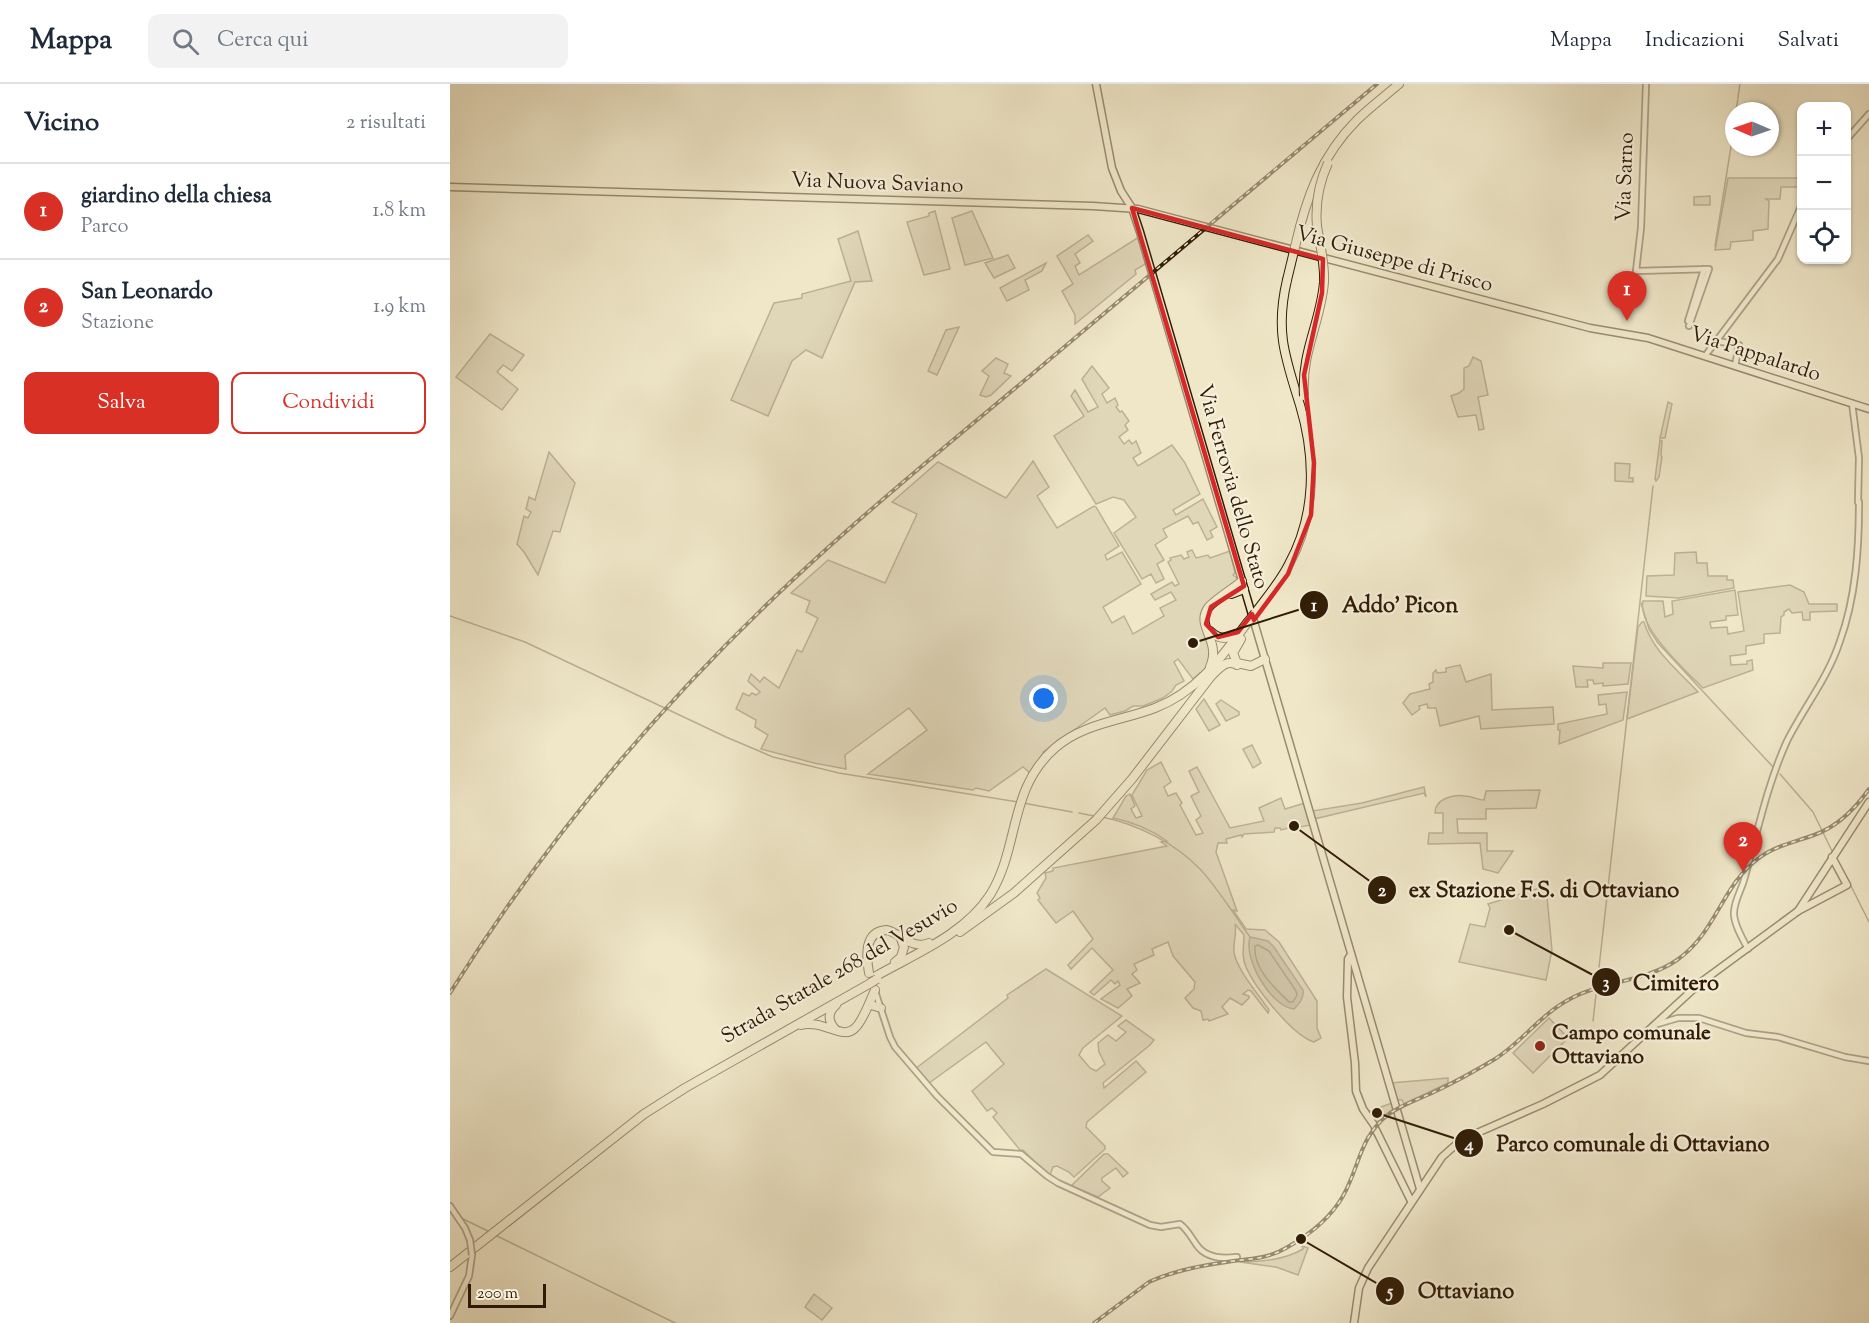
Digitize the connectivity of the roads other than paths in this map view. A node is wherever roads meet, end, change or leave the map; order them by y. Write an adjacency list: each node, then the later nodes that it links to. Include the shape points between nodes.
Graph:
1 (1096, 84): 9 (main road, Via Ferrovia dello Stato, via 1112,168)
2 (1399, 84): 5 (highway, Strada Statale 268 del Vesuvio)
3 (1405, 84): 5 (highway, Strada Statale 268 del Vesuvio)
4 (1646, 84): 11 (street, Via Sarno, via 1636,271)
5 (1383, 100): 18 (highway, Strada Statale 268 del Vesuvio, bridge, via 1351,131 1328,163 1320,186 1316,211 1323,287 1304,375 1314,487 1308,525); 18 (highway, Strada Statale 268 del Vesuvio, bridge, via 1348,129 1323,162 1306,203 1281,307 1285,359 1308,436 1311,479 1308,514)
6 (1869, 114): 7 (street)
7 (1851, 134)
8 (450, 187): 9 (main road, Via Nuova Saviano)
9 (1132, 208): 12 (main road, Via Giuseppe di Prisco, via 1590,328); 19 (main road, Via Ferrovia dello Stato)
10 (1799, 210): 13 (street, via 1778,259)
11 (1707, 269): 11 (street, via 1690,310 1689,326)
12 (1648, 338): 14 (main road, Via Pappalardo)
13 (1717, 341): 14 (street); 15 (street, via 1739,345)
14 (1705, 356): 15 (main road, Via Pappalardo)
15 (1735, 366): 16 (main road, Via Pappalardo)
16 (1852, 403): 17 (main road, Via Pappalardo); 30 (street, via 1858,458 1859,546 1841,638 1821,685 1785,747 1762,810 1735,906 1734,917)
17 (1869, 409)
18 (1292, 563): 20 (highway, Strada Statale 268 del Vesuvio); 20 (highway, Strada Statale 268 del Vesuvio)
19 (1243, 585): 21 (highway, via 1211,606 1206,621 1214,635 1226,638); 22 (main road, Via Ferrovia dello Stato); 23 (highway, via 1210,605 1205,614 1214,648)
20 (1255, 614): 21 (highway, Strada Statale 268 del Vesuvio, bridge)
21 (1248, 625): 22 (highway, via 1234,651 1235,661 1247,666); 23 (highway, Strada Statale 268 del Vesuvio)
22 (1266, 662): 23 (highway, via 1247,668 1229,663); 31 (main road, Via Ferrovia dello Stato)
23 (1205, 679): 27 (highway, Strada Statale 268 del Vesuvio, via 1132,779 1099,816 1014,893); 27 (highway, Strada Statale 268 del Vesuvio, via 1166,704 1085,729 1046,756 1022,795 1004,863)
24 (1869, 802): 25 (main road)
25 (1833, 855): 26 (main road); 26 (main road, via 1847,885)
26 (1798, 911): 30 (main road)
27 (974, 921): 28 (highway, Strada Statale 268 del Vesuvio); 32 (highway, Strada Statale 268 del Vesuvio)
28 (962, 925): 29 (highway, via 926,945 913,944); 32 (highway, Strada Statale 268 del Vesuvio)
29 (899, 935): 32 (highway, via 904,947 901,957); 32 (highway, via 887,930 870,939 867,953)
30 (1748, 948): 36 (main road, via 1700,983)
31 (1351, 954): 40 (main road, Via Ferrovia dello Stato); 41 (main road, via 1347,997 1356,1091)
32 (872, 977): 33 (highway, Strada Statale 268 del Vesuvio); 34 (street); 44 (highway, Strada Statale 268 del Vesuvio, via 641,1110)
33 (853, 992): 37 (highway, via 829,1013); 38 (highway, Strada Statale 268 del Vesuvio)
34 (878, 996): 35 (highway); 35 (highway); 43 (street, via 892,1041 907,1063 993,1152 1021,1154 1053,1179 1150,1225 1180,1224 1202,1251 1216,1257)
35 (870, 1004): 37 (highway, via 853,1030)
36 (1654, 1025): 39 (street, via 1699,1017 1739,1031); 40 (main road, via 1600,1075 1461,1140 1442,1157)
37 (837, 1031): 38 (highway, via 813,1023)
38 (783, 1032): 45 (highway, Strada Statale 268 del Vesuvio, via 644,1114)
39 (1869, 1061)
40 (1420, 1189): 41 (main road)
41 (1411, 1201): 47 (main road, via 1364,1276)
42 (452, 1208): 46 (street, bridge, via 470,1240 472,1255 469,1276)
43 (1237, 1257)
44 (450, 1261)
45 (450, 1267)
46 (450, 1316)
47 (1354, 1323)

